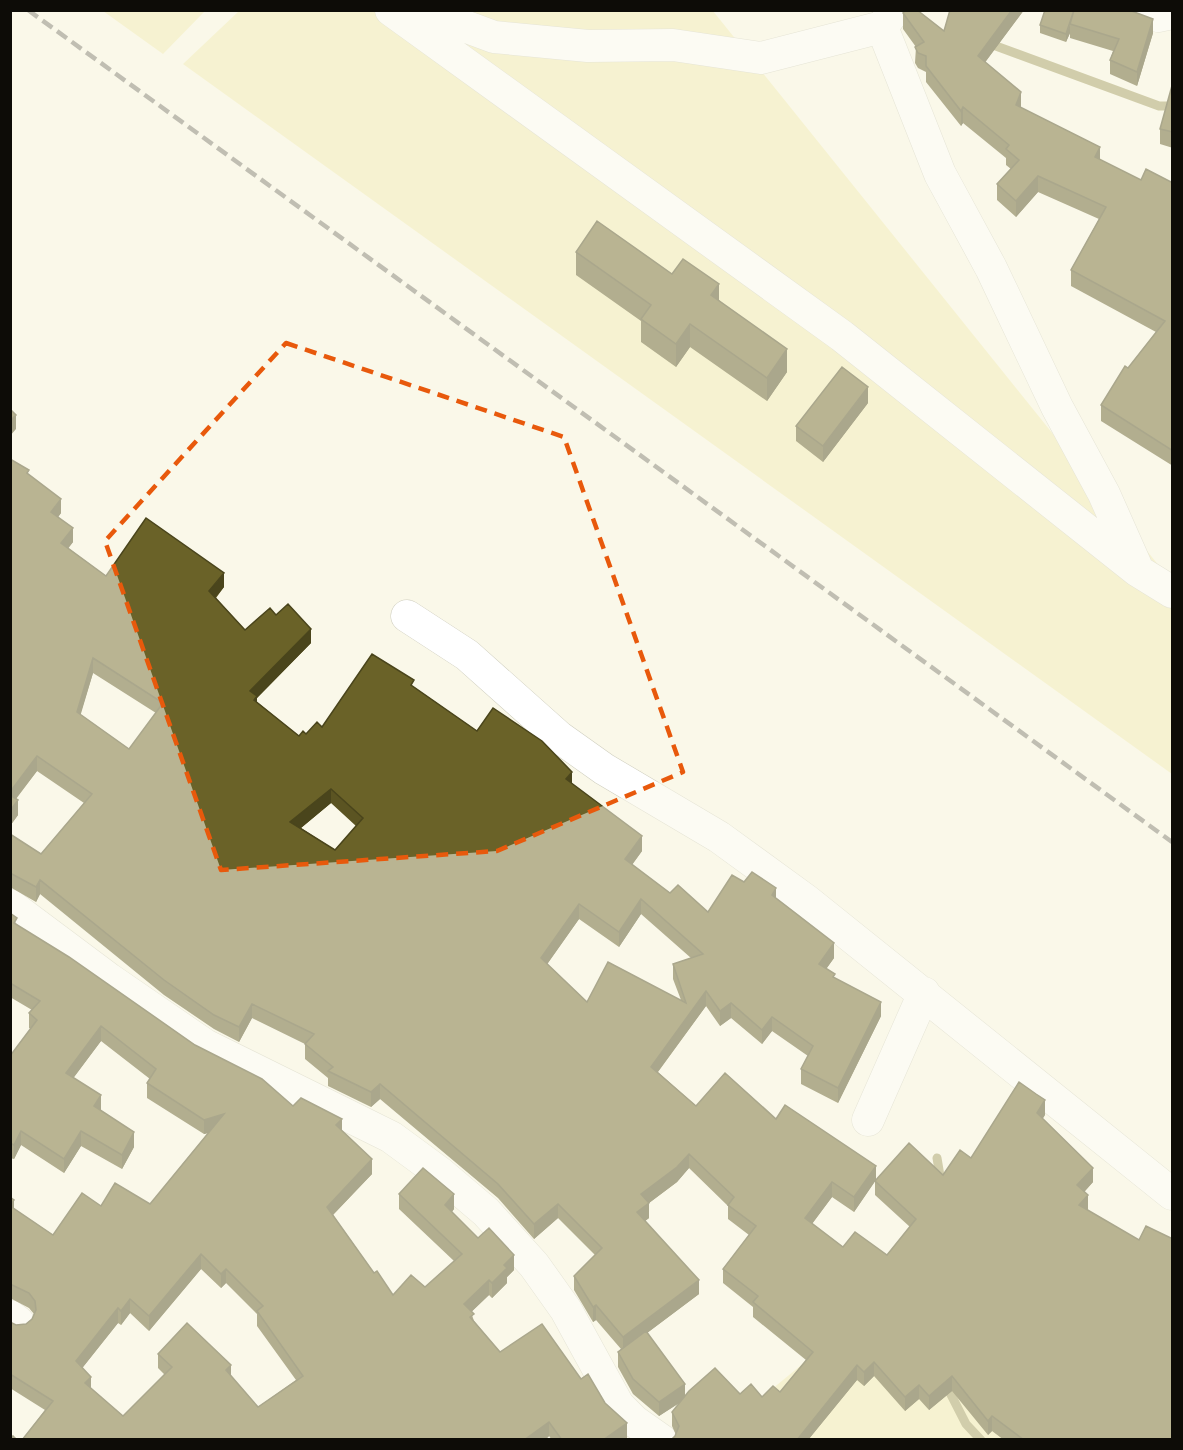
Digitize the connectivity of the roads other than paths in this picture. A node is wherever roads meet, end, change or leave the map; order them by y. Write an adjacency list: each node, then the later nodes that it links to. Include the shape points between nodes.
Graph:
1 (391, 10): 6 (street, via 842,336)
2 (421, 10): 5 (street, via 494,37 588,46 673,45 761,58)
3 (1137, 10): 4 (street, via 1158,16)
4 (1173, 14)
5 (888, 19): 6 (street, via 940,174 1104,494)
6 (1138, 571): 7 (street)
7 (1173, 592)
8 (407, 616): 10 (street, via 467,655 559,737 604,769 719,837)
9 (10, 905): 13 (street, via 205,1045 391,1137 440,1173 486,1212 534,1265 566,1310 618,1405)
10 (924, 993): 11 (street); 12 (street)
11 (868, 1120)
12 (1173, 1194)
13 (661, 1440)

